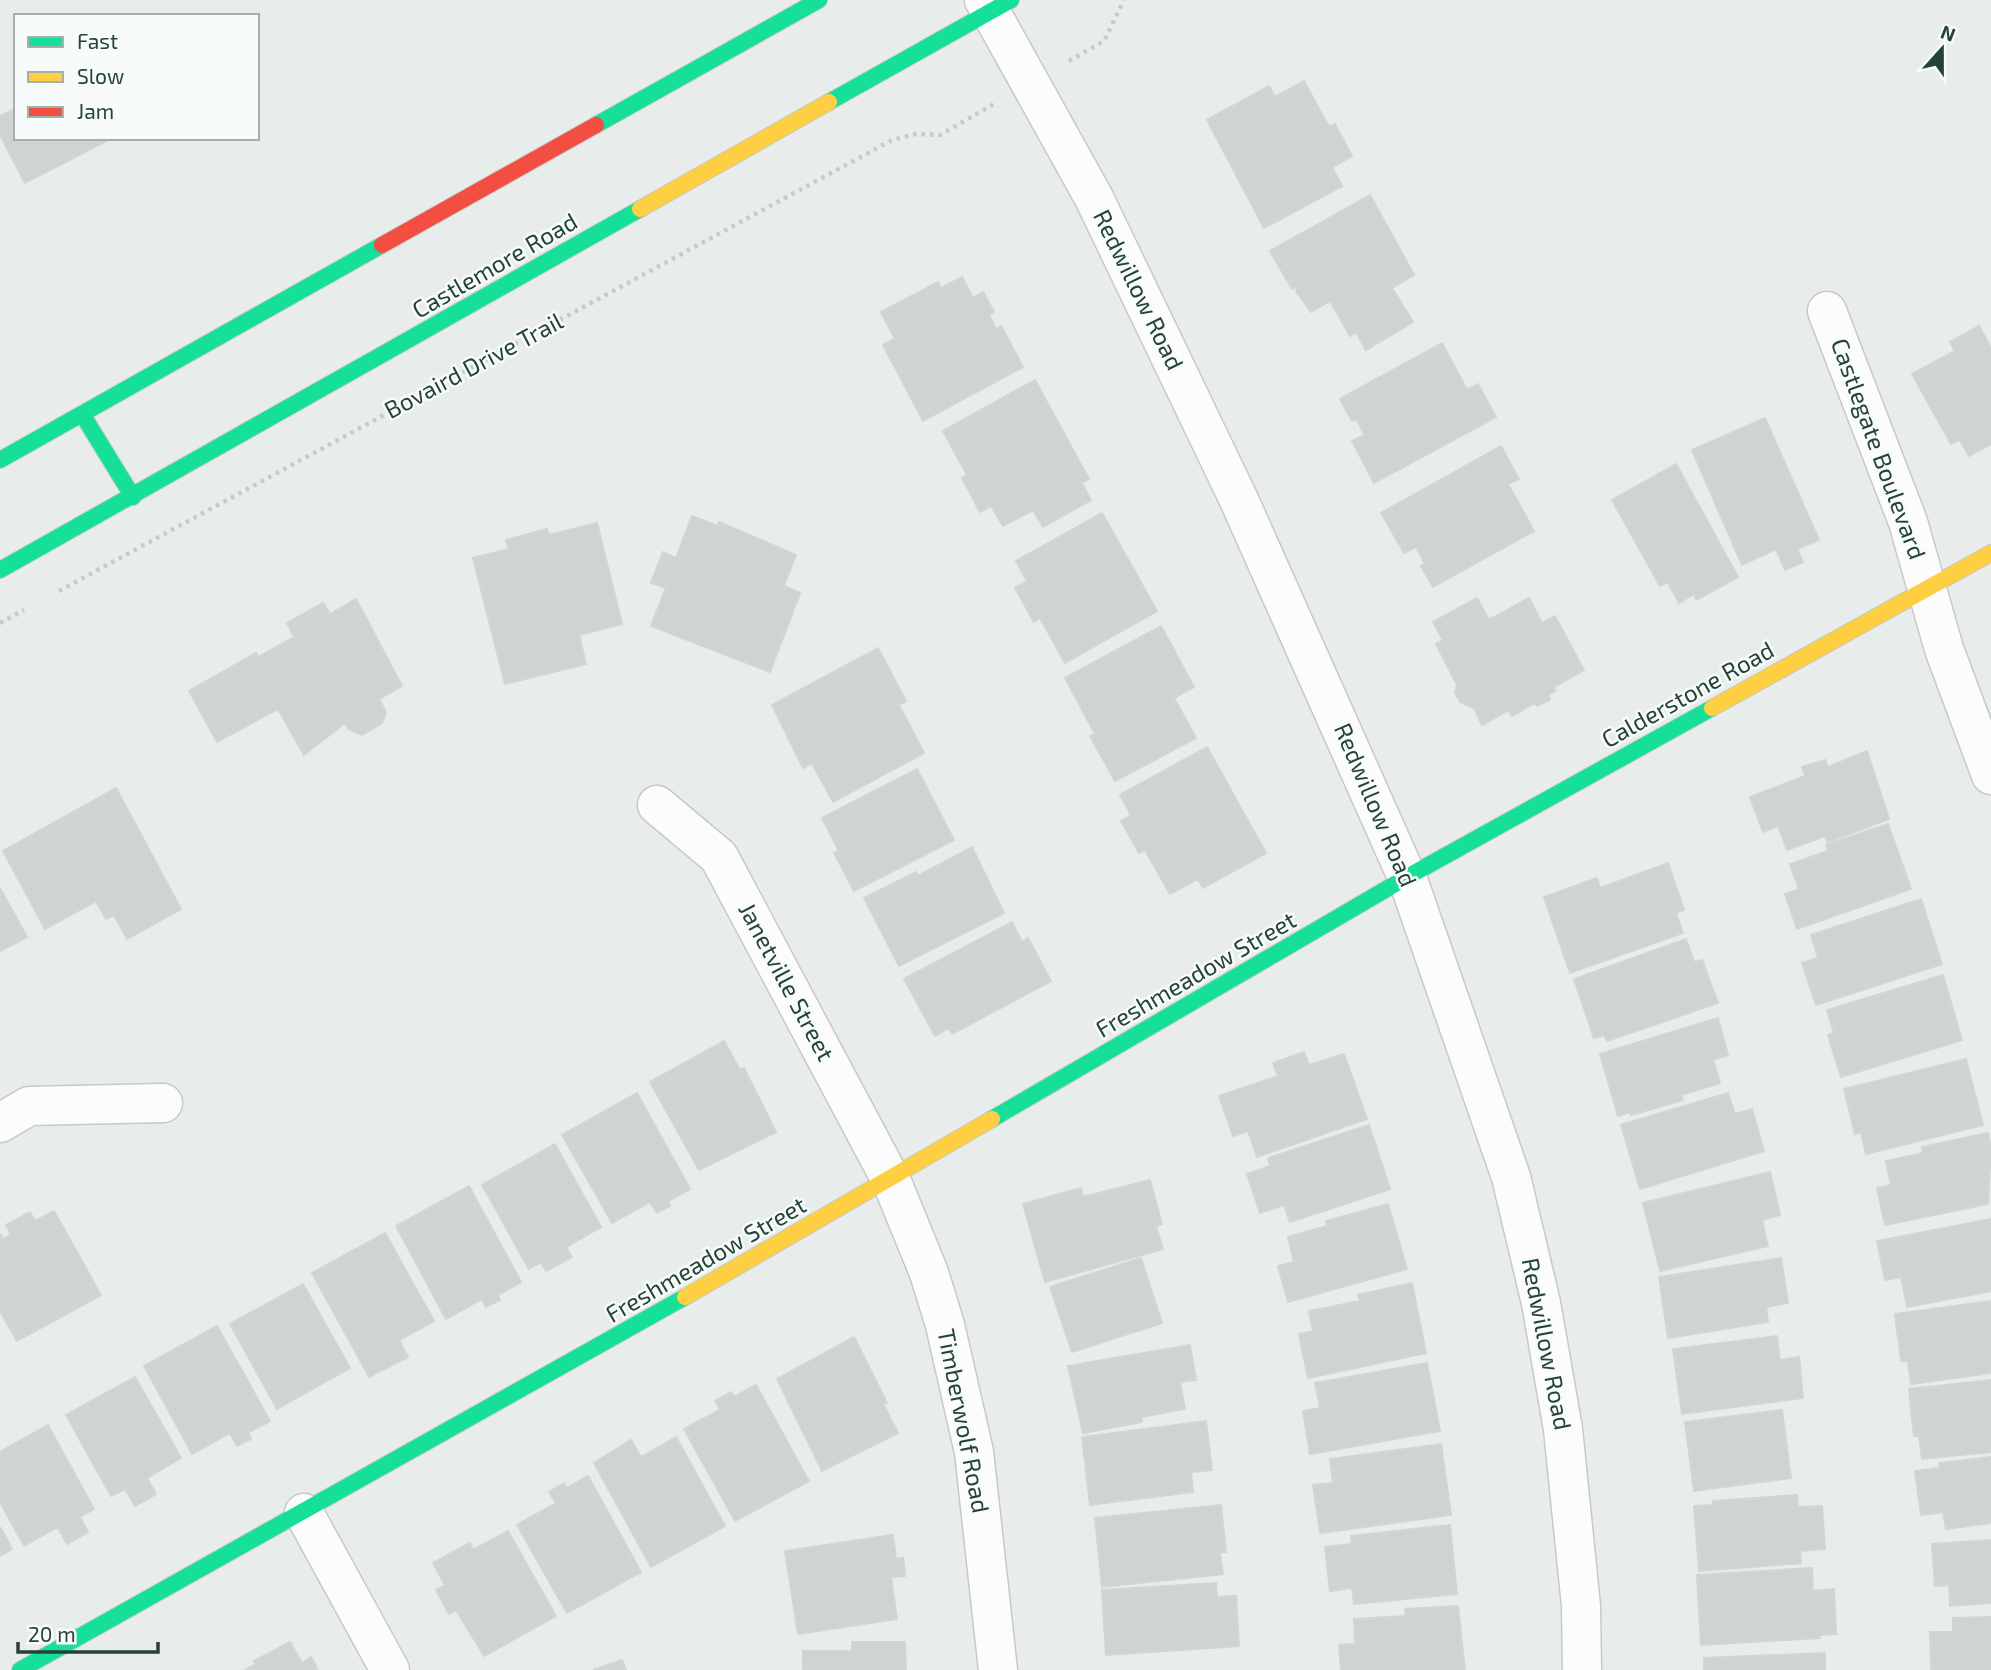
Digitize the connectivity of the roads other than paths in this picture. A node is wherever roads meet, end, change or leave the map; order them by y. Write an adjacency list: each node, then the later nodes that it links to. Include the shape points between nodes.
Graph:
1 (819, 0): 4 (street)
2 (995, 4): 6 (street, Castlemore Road); 12 (street, Redwillow Road, via 1239,500)
3 (1827, 311): 9 (street, Castlegate Boulevard, via 1908,522)
4 (82, 414): 5 (street); 6 (street)
5 (0, 460)
6 (133, 497): 8 (street, Castlemore Road)
7 (1991, 553): 9 (street, Calderstone Road)
8 (0, 570)
9 (1927, 587): 10 (street, Castlegate Boulevard, via 1944,649); 12 (street, Calderstone Road)
10 (1991, 775)
11 (657, 805): 15 (street, Janetville Street, via 719,857)
12 (1407, 877): 15 (street, Freshmeadow Street); 20 (street, Redwillow Road, via 1511,1177 1541,1303 1563,1429)
13 (163, 1103): 14 (street, via 29,1106)
14 (0, 1123)
15 (891, 1180): 16 (street, Freshmeadow Street); 19 (street, Timberwolf Road, via 945,1325 974,1452)
16 (304, 1513): 17 (street, Freshmeadow Street); 18 (street)
17 (20, 1670)
18 (390, 1670)
19 (998, 1670)
20 (1583, 1670)

